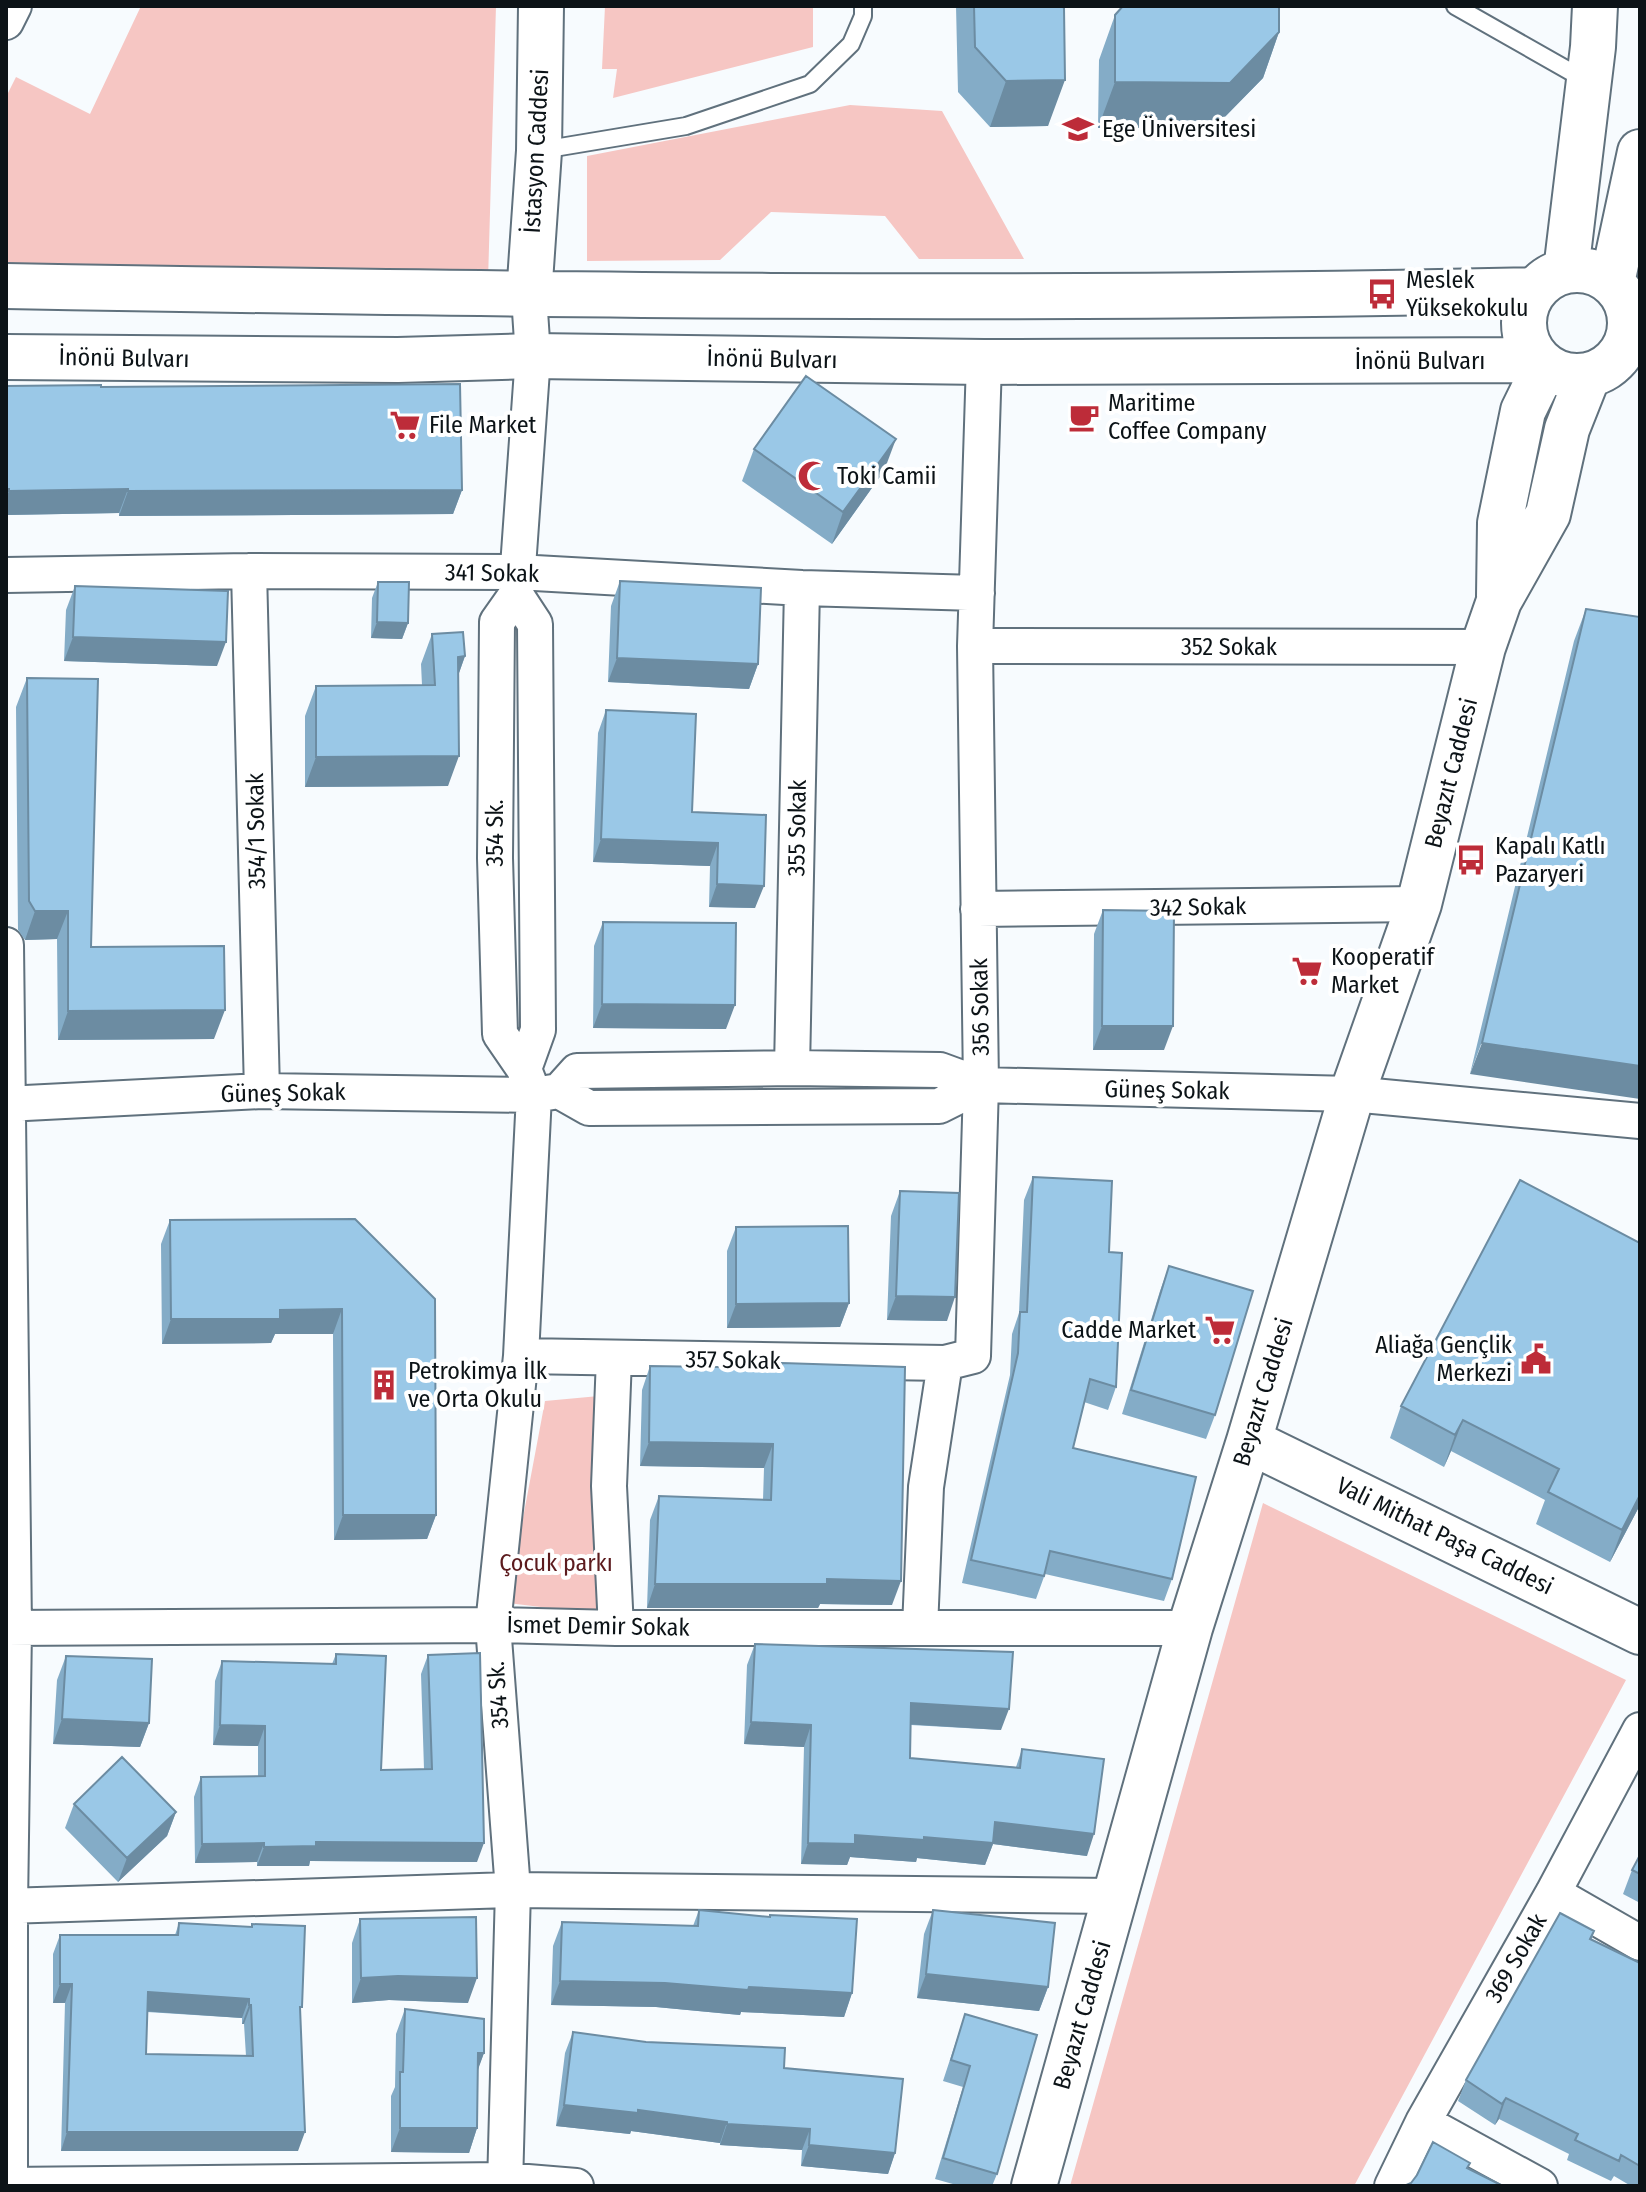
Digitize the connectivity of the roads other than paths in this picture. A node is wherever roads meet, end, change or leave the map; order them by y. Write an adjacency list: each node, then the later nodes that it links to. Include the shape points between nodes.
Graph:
1 (14, 6): 6 (street)
2 (541, 6): 8 (street, İstasyon Caddesi)
3 (863, 6): 8 (lane, via 851,44 810,84 686,126)
4 (1455, 6): 7 (lane)
5 (1595, 6): 7 (street)
6 (6, 22)
7 (1589, 82): 10 (street)
8 (539, 151): 13 (street, İstasyon Caddesi)
9 (1640, 152): 12 (street)
10 (1551, 281): 12 (street, via 1582,270); 13 (street, via 1382,294); 17 (street, via 1527,303 1524,333)
11 (6, 286): 13 (street)
12 (1623, 287): 18 (street, via 1630,332)
13 (529, 296): 14 (street, 354 Sk.)
14 (533, 356): 15 (street, İnönü Bulvarı); 16 (street, İnönü Bulvarı); 21 (street, 354 Sk.)
15 (6, 357)
16 (984, 362): 17 (street, İnönü Bulvarı); 23 (street, 356 Sokak)
17 (1542, 363): 18 (street, via 1573,377); 24 (street, Beyazıt Caddesi, via 1523,411 1500,523)
18 (1611, 371): 24 (street, Beyazıt Caddesi, via 1567,429 1548,514)
19 (249, 571): 20 (street, 341 Sokak); 21 (street, 341 Sokak); 33 (street, 354/1 Sokak)
20 (6, 575)
21 (517, 584): 22 (street, 341 Sokak); 31 (street, 354 Sk., via 497,622 500,1034)
22 (802, 588): 23 (street, 341 Sokak); 30 (street, 355 Sokak)
23 (977, 593): 25 (street, 356 Sokak)
24 (1499, 601): 26 (street, Beyazıt Caddesi)
25 (975, 646): 26 (street, 352 Sokak); 28 (street, 356 Sokak)
26 (1483, 647): 27 (street, Beyazıt Caddesi)
27 (1419, 904): 28 (street, 342 Sokak); 34 (street, Beyazıt Caddesi)
28 (978, 909): 32 (street, 356 Sokak)
29 (6, 945): 35 (street)
30 (792, 1068): 31 (street, Güneş Sokak, via 577,1071); 32 (street, Güneş Sokak, via 940,1070)
31 (539, 1085): 32 (street, Güneş Sokak, via 589,1108 939,1106); 33 (street, Güneş Sokak); 37 (street, 354 Sk.)
32 (981, 1085): 34 (street, Güneş Sokak); 39 (street, 356 Sokak, via 973,1356)
33 (262, 1091): 35 (street, Güneş Sokak)
34 (1352, 1094): 36 (street, Güneş Sokak); 40 (street, Beyazıt Caddesi)
35 (7, 1104): 42 (street)
36 (1640, 1121)
37 (521, 1356): 38 (street, 357 Sokak); 41 (street, 354 Sk.)
38 (614, 1358): 39 (street, 357 Sokak); 43 (street, via 609,1486)
39 (945, 1363): 44 (street, via 926,1487)
40 (1249, 1441): 45 (street, Beyazıt Caddesi); 46 (street, Vali Mithat Paşa Caddesi)
41 (493, 1625): 42 (street, İsmet Demir Sokak); 43 (street, İsmet Demir Sokak); 48 (street, 354 Sk.)
42 (10, 1628): 51 (street)
43 (616, 1628): 44 (street, İsmet Demir Sokak)
44 (920, 1628): 45 (street, İsmet Demir Sokak)
45 (1190, 1628): 50 (street, Beyazıt Caddesi)
46 (1640, 1632)
47 (1640, 1730): 49 (street, 369 Sokak)
48 (513, 1890): 50 (street); 51 (street); 54 (street, 354 Sk.)
49 (1553, 1893): 52 (street); 53 (street, 369 Sokak)
50 (1115, 1896): 57 (street, Beyazıt Caddesi)
51 (8, 1906): 55 (street)
52 (1640, 1943)
53 (1423, 2122): 58 (street, 369 Sokak); 59 (street)
54 (505, 2183): 55 (street); 56 (street)
55 (9, 2185)
56 (576, 2186)
57 (1034, 2186)
58 (1392, 2186)
59 (1540, 2186)

